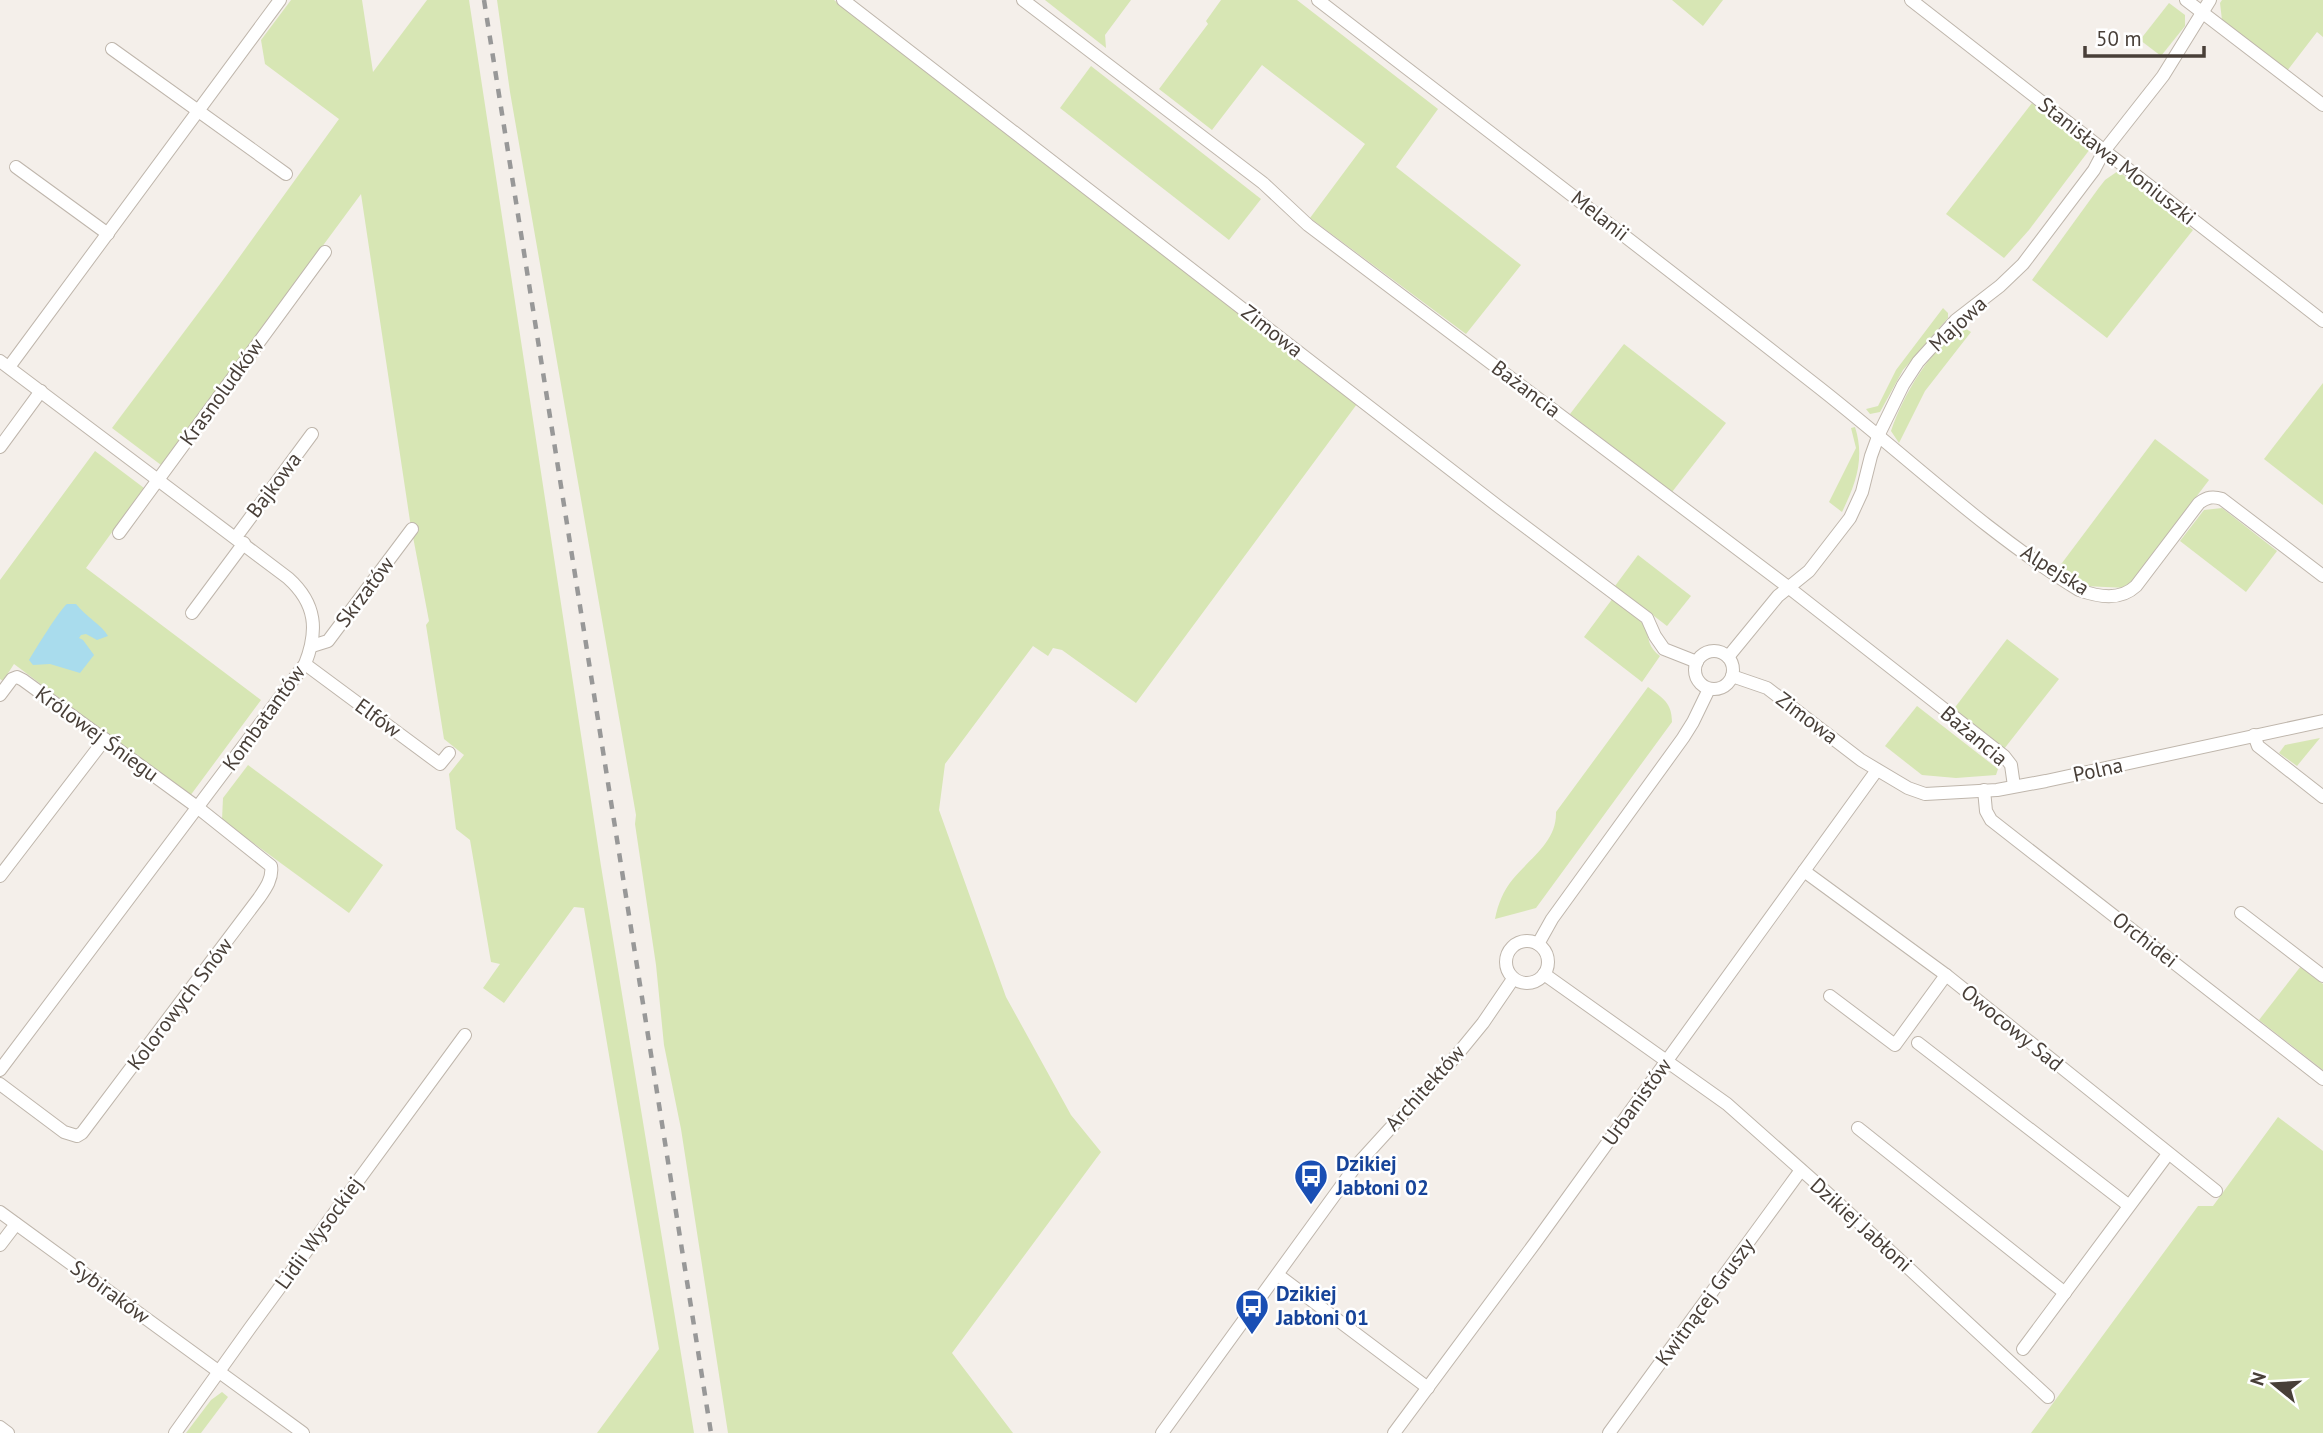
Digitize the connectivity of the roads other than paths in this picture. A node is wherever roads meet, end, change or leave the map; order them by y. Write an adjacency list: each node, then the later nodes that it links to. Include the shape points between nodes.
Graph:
1 (280, 0): 11 (street)
2 (843, 0): 32 (street, Zimowa, via 1604,584 1647,618 1664,649)
3 (1023, 0): 28 (street, Bażancia, via 1263,183 1308,225)
4 (1318, 0): 21 (street, Melanii)
5 (1911, 0): 12 (street, Stanisława Moniuszki)
6 (2186, 0): 8 (street)
7 (2210, 0): 8 (street, Majowa)
8 (2203, 12): 10 (street); 12 (street, Majowa, via 2163,76)
9 (112, 48): 11 (street)
10 (2323, 105)
11 (198, 111): 14 (street); 15 (street)
12 (2104, 151): 17 (street, Stanisława Moniuszki); 21 (street, Majowa, via 2095,170 2023,264 1956,320 1918,362)
13 (16, 167): 15 (street)
14 (286, 174)
15 (108, 234): 18 (street)
16 (325, 252): 23 (street, Krasnoludków)
17 (2323, 321)
18 (4, 364): 19 (street, Kombatantów)
19 (41, 391): 22 (street); 23 (street, Kombatantów)
20 (312, 434): 26 (street, Bajkowa)
21 (1879, 434): 27 (street, Alpejska, via 2014,544 2091,594 2128,594 2199,503 2212,497 2222,499); 28 (street, Majowa, via 1850,518 1809,571)
22 (0, 447)
23 (158, 480): 25 (street, Krasnoludków); 26 (street, Kombatantów)
24 (412, 529): 30 (street, Skrzatów, via 328,641)
25 (119, 533)
26 (240, 540): 29 (street, Bajkowa); 30 (street, Kombatantów, via 298,586 314,623)
27 (2323, 576)
28 (1788, 587): 31 (street, Majowa); 42 (street, Bażancia, via 2004,755 2011,765)
29 (191, 613)
30 (312, 646): 33 (street, Kombatantów)
31 (1728, 657): 32 (street, via 1713,651); 34 (street)
32 (1697, 662): 35 (street, via 1695,675)
33 (305, 664): 40 (street, Elfów, via 440,764); 45 (street, Kombatantów)
34 (1732, 676): 35 (street, via 1727,685); 41 (street, Zimowa, via 1767,688)
35 (1709, 689): 49 (street, via 1693,722)
36 (0, 695): 39 (street, Królowej Śniegu, via 12,679 19,678)
37 (2323, 721): 38 (street, Polna)
38 (2254, 735): 42 (street, Polna); 44 (street, via 2259,746)
39 (105, 739): 45 (street, Królowej Śniegu); 47 (street)
40 (449, 753)
41 (1877, 770): 43 (street, Polna, via 1925,794); 46 (street, Urbanistów)
42 (2014, 786): 43 (street, Polna)
43 (1984, 790): 59 (street, Orchidei, via 1991,820)
44 (2323, 797)
45 (197, 807): 58 (street, Kombatantów); 60 (street, Kolorowych Snów, via 271,866 271,876 259,898 82,1133 64,1132)
46 (1804, 871): 51 (street, Owocowy Sad); 57 (street, Urbanistów)
47 (0, 876)
48 (2241, 913): 52 (street)
49 (1538, 944): 50 (street, via 1547,955); 53 (street, via 1522,941 1508,951 1505,966)
50 (1544, 974): 53 (street, via 1532,983); 57 (street, Dzikiej Jabłoni)
51 (1946, 975): 54 (street, via 1895,1045); 62 (street, Owocowy Sad)
52 (2323, 976)
53 (1513, 979): 69 (street, Architektów, via 1456,1056 1355,1167)
54 (1830, 996)
55 (466, 1035): 72 (street, Lidii Wysockiej)
56 (1918, 1043): 65 (street)
57 (1667, 1060): 63 (street, Dzikiej Jabłoni, via 1727,1104); 73 (street, Urbanistów)
58 (0, 1070)
59 (2323, 1079)
60 (0, 1084)
61 (1858, 1128): 70 (street)
62 (2168, 1154): 64 (street, Owocowy Sad); 65 (street)
63 (1801, 1170): 74 (street, Dzikiej Jabłoni); 81 (street, Kwitnącej Gruszy)
64 (2216, 1191)
65 (2128, 1205): 70 (street)
66 (0, 1212): 67 (street, Sybiraków)
67 (16, 1224): 68 (street); 72 (street, Sybiraków)
68 (0, 1245)
69 (1278, 1275): 73 (street); 79 (street, Architektów)
70 (2065, 1293): 71 (street)
71 (2022, 1349)
72 (220, 1371): 77 (street, Lidii Wysockiej); 78 (street, Sybiraków)
73 (1428, 1388): 80 (street, Urbanistów)
74 (2048, 1397)
75 (0, 1427): 76 (street)
76 (8, 1433)
77 (175, 1433)
78 (303, 1433)
79 (1162, 1433)
80 (1394, 1433)
81 (1609, 1433)

